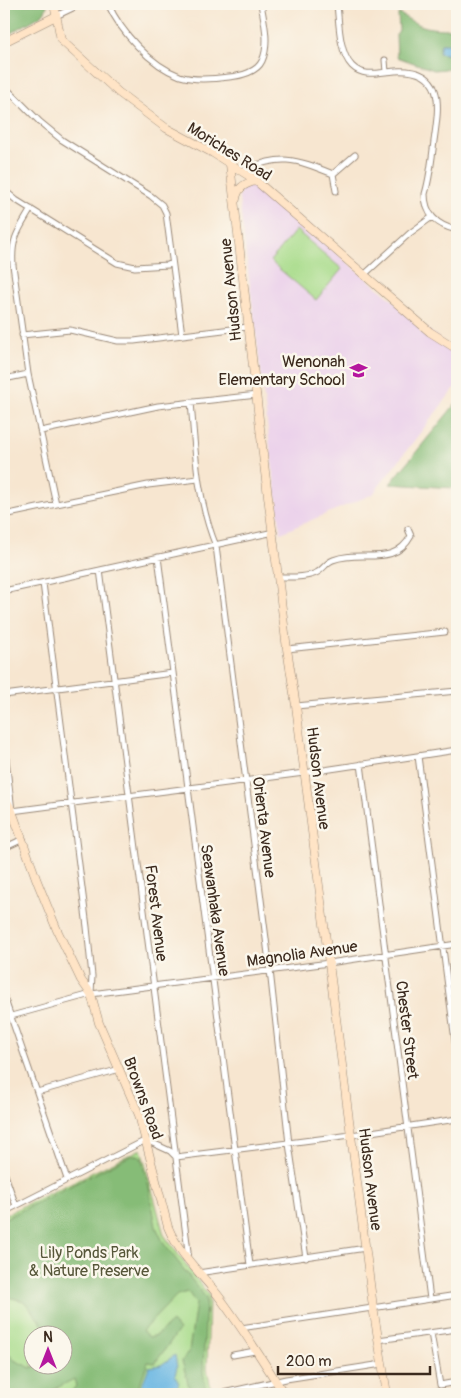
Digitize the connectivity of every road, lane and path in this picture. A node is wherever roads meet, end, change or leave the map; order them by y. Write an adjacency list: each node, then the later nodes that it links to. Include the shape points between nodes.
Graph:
1 (54, 4): 6 (street, Moriches Road)
2 (81, 4): 6 (street)
3 (108, 4): 4 (street, via 130,38 149,57 180,76 217,79 252,71 262,63 265,38)
4 (261, 4)
5 (337, 4): 9 (street, via 343,52 348,62 362,73)
6 (56, 16): 7 (street); 12 (street, Moriches Road, via 61,40 118,92 166,128)
7 (4, 42)
8 (385, 60): 9 (street)
9 (386, 72): 20 (street, via 420,74 436,91 439,112 425,198)
10 (4, 86): 22 (street, via 62,140 162,205)
11 (355, 156): 14 (street)
12 (230, 164): 13 (street, Moriches Road); 18 (street, Hudson Avenue)
13 (240, 171): 14 (street, via 270,160 286,159); 15 (street, Moriches Road)
14 (333, 174): 17 (street)
15 (256, 181): 18 (street, via 246,183 237,192); 23 (street, Moriches Road)
16 (4, 190): 19 (street)
17 (336, 192)
18 (235, 208): 24 (street, Hudson Avenue)
19 (31, 209): 22 (street, via 117,263 135,267); 25 (street, via 13,244)
20 (432, 217): 21 (street); 23 (street)
21 (457, 230)
22 (172, 263): 26 (street)
23 (365, 274): 27 (street, Moriches Road, via 430,332)
24 (248, 327): 26 (street); 30 (street, Hudson Avenue)
25 (22, 335): 26 (street, via 70,330 134,341); 28 (street)
26 (182, 335)
27 (457, 349)
28 (28, 374): 29 (street); 32 (street)
29 (4, 379)
30 (257, 395): 31 (street); 37 (street, Hudson Avenue)
31 (191, 402): 32 (street); 33 (street, Orienta Avenue)
32 (41, 431): 34 (street)
33 (198, 479): 34 (street, via 148,485); 38 (street, Orienta Avenue, via 205,517)
34 (56, 504): 35 (street)
35 (4, 515)
36 (408, 530): 41 (street, via 411,536 407,543 394,553 334,560 308,576)
37 (274, 532): 38 (street); 41 (street, Hudson Avenue)
38 (216, 546): 39 (street); 57 (street, Orienta Avenue)
39 (158, 557): 40 (street); 46 (street, Seawanhaka Avenue)
40 (100, 570): 42 (street); 47 (street, Forest Avenue)
41 (280, 577): 45 (street, Hudson Avenue)
42 (43, 583): 43 (street); 48 (street)
43 (4, 591)
44 (445, 632): 45 (street)
45 (287, 649): 51 (street, Hudson Avenue)
46 (173, 673): 47 (street); 58 (street, Seawanhaka Avenue)
47 (114, 680): 48 (street); 60 (street, Forest Avenue)
48 (56, 688): 50 (street); 61 (street)
49 (457, 691): 51 (street)
50 (4, 695)
51 (296, 706): 56 (street, Hudson Avenue)
52 (4, 742): 62 (street)
53 (457, 750): 54 (street)
54 (418, 756): 55 (street); 66 (street)
55 (361, 764): 56 (street); 67 (street, Chester Street)
56 (304, 773): 57 (street); 68 (street, Hudson Avenue)
57 (246, 779): 58 (street); 69 (street, Orienta Avenue)
58 (188, 788): 60 (street); 70 (street, Seawanhaka Avenue)
59 (4, 796): 62 (street, Browns Road)
60 (130, 796): 61 (street); 71 (street, Forest Avenue)
61 (71, 803): 62 (street); 72 (street, via 92,976)
62 (12, 811): 63 (street, Browns Road)
63 (23, 839): 64 (street); 72 (street, Browns Road, via 57,930)
64 (4, 848)
65 (457, 944): 66 (street, Magnolia Avenue)
66 (442, 946): 67 (street, Magnolia Avenue); 76 (street)
67 (386, 954): 68 (street, Magnolia Avenue); 80 (street, Chester Street)
68 (329, 963): 69 (street, Magnolia Avenue); 81 (street, Hudson Avenue)
69 (270, 970): 70 (street, Magnolia Avenue); 83 (street, Orienta Avenue)
70 (213, 978): 71 (street, Magnolia Avenue); 84 (street, Seawanhaka Avenue)
71 (154, 986): 72 (street, Magnolia Avenue); 85 (street, Forest Avenue)
72 (91, 994): 74 (street, Magnolia Avenue); 77 (street, Browns Road, via 99,1023)
73 (4, 997): 74 (street)
74 (10, 1016): 75 (street, Magnolia Avenue); 78 (street)
75 (4, 1018)
76 (457, 1056)
77 (120, 1069): 78 (street); 82 (street, Browns Road, via 140,1115)
78 (37, 1092): 87 (street)
79 (457, 1119): 80 (street)
80 (407, 1126): 81 (street); 96 (street, Chester Street)
81 (351, 1136): 83 (street); 90 (street, Hudson Avenue)
82 (146, 1140): 85 (street); 87 (street); 92 (street, Browns Road, via 168,1227)
83 (289, 1144): 84 (street); 91 (street, Orienta Avenue)
84 (235, 1150): 85 (street); 93 (street, Seawanhaka Avenue)
85 (176, 1157): 92 (street, Forest Avenue, via 188,1252)
86 (4, 1172): 88 (street)
87 (67, 1179): 88 (street)
88 (16, 1206): 89 (street)
89 (4, 1212)
90 (366, 1248): 91 (street); 97 (street, Hudson Avenue)
91 (306, 1258): 93 (street)
92 (186, 1259): 94 (street, Browns Road)
93 (250, 1265): 94 (street)
94 (198, 1273): 98 (street, Browns Road)
95 (457, 1295): 96 (street)
96 (430, 1299): 97 (street)
97 (373, 1307): 98 (street); 101 (street, Hudson Avenue)
98 (241, 1328): 102 (street, Browns Road)
99 (457, 1329): 100 (street)
100 (431, 1332): 101 (street); 106 (street, via 440,1385)
101 (378, 1340): 104 (street, Hudson Avenue)
102 (255, 1351): 103 (street); 105 (street, Browns Road)
103 (233, 1355)
104 (382, 1364): 105 (street); 109 (street, Hudson Avenue)
105 (276, 1382): 107 (street); 108 (street, Browns Road)
106 (451, 1383)
107 (223, 1393)
108 (284, 1394)
109 (386, 1394)

